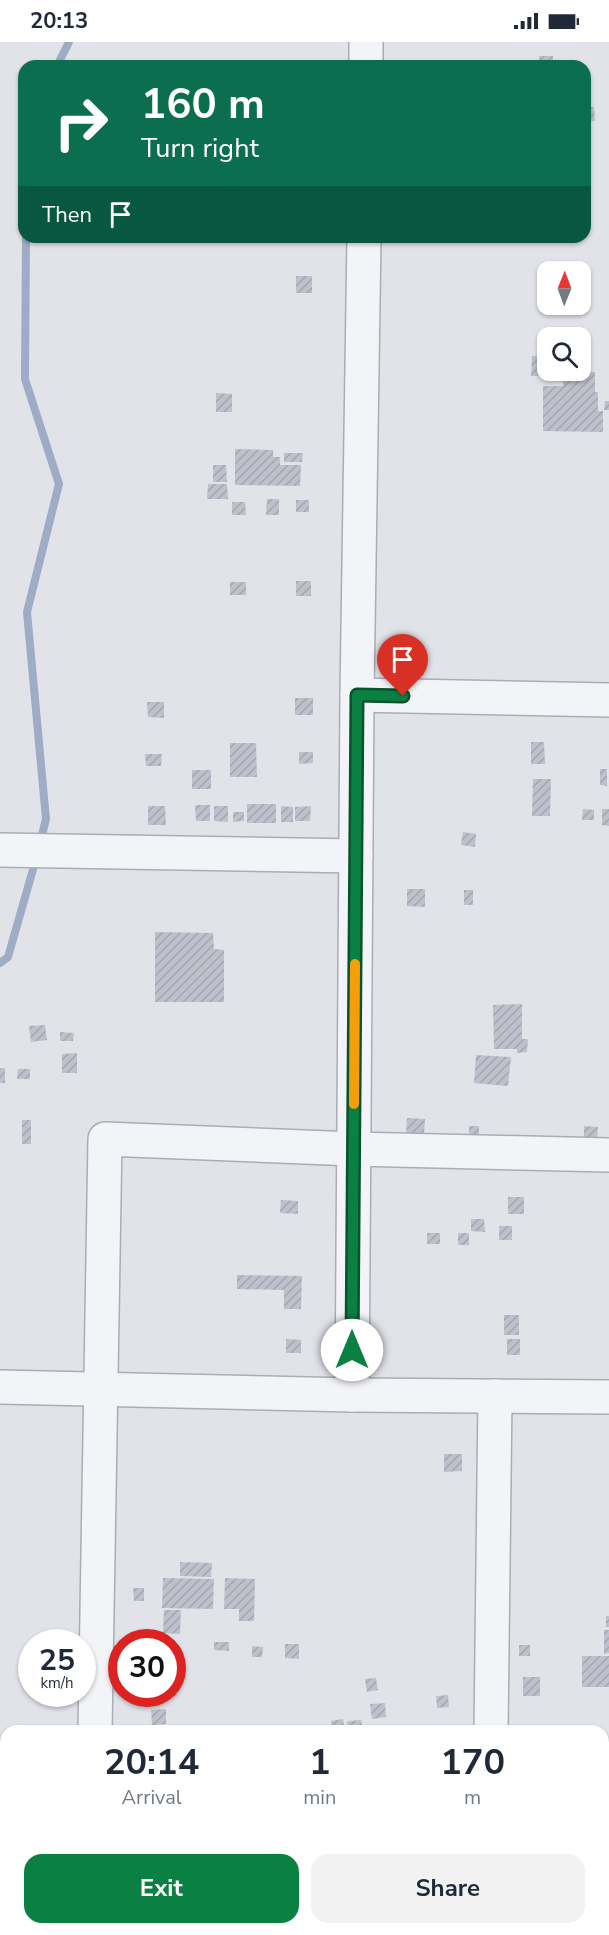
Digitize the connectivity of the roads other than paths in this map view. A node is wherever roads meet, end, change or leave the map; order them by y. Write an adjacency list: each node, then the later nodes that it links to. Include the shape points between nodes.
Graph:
1 (366, 42): 2 (street)
2 (366, 60)
3 (363, 243): 4 (street)
4 (357, 695): 5 (street); 7 (street)
5 (609, 700)
6 (0, 850): 7 (street)
7 (356, 856): 8 (street)
8 (354, 1149): 9 (street); 11 (street, via 105,1139); 12 (street)
9 (609, 1155)
10 (0, 1387): 11 (street)
11 (101, 1389): 12 (street); 15 (street)
12 (352, 1395): 13 (street)
13 (495, 1396): 14 (street); 16 (street)
14 (609, 1397)
15 (95, 1725)
16 (491, 1725)

